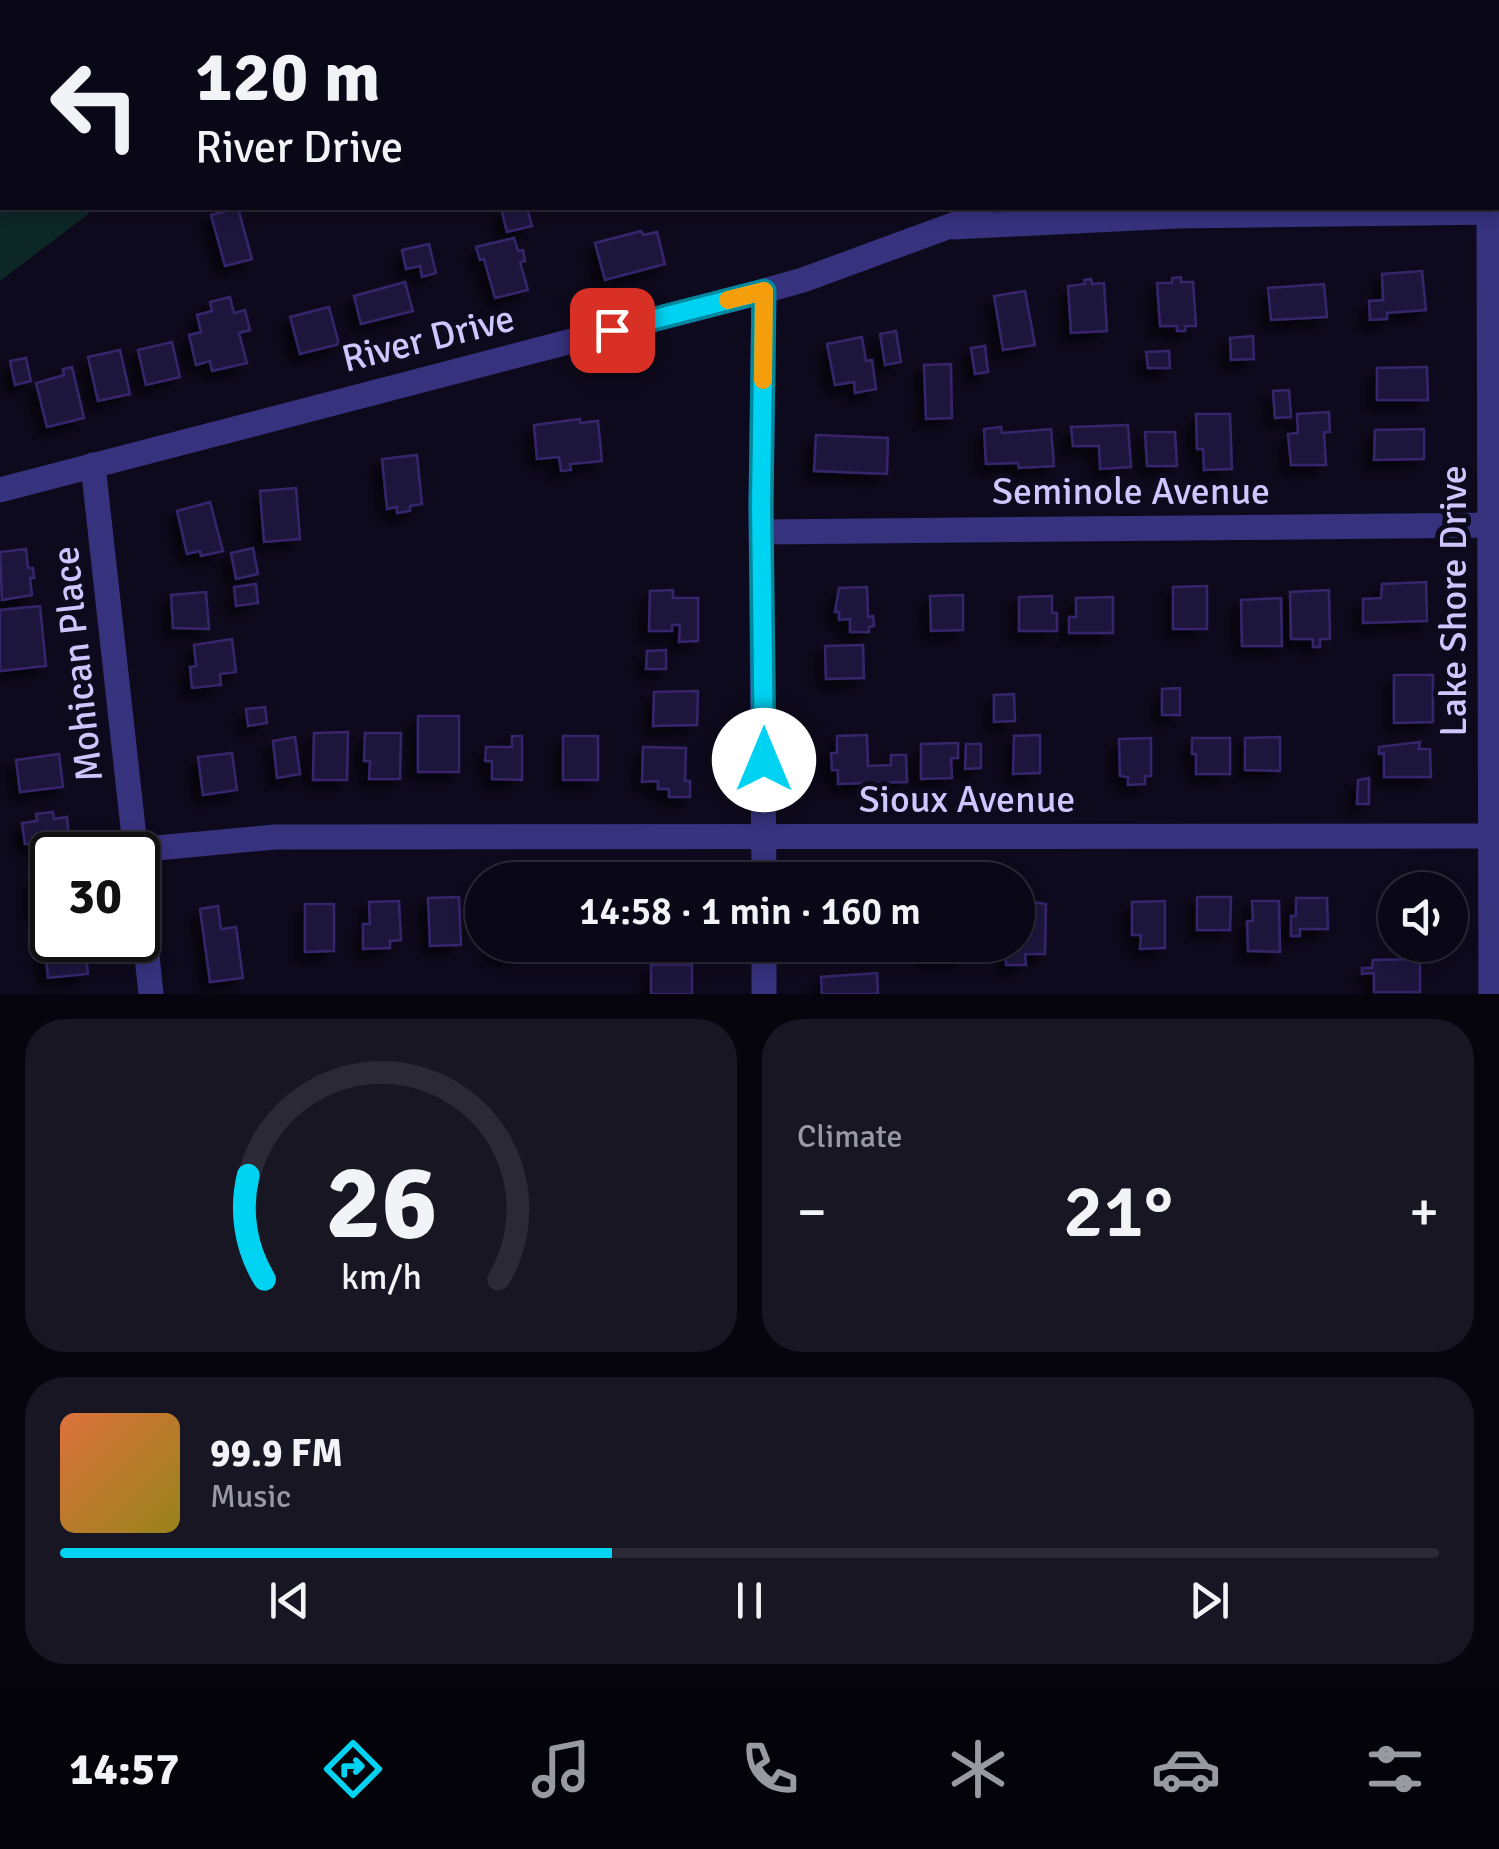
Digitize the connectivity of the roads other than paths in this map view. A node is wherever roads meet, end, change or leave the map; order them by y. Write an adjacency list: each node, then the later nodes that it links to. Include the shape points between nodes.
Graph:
1 (980, 210): 3 (street, River Drive)
2 (1493, 211): 3 (street); 7 (street, Lake Shore Drive)
3 (944, 228): 4 (street, River Drive)
4 (764, 291): 5 (street, River Drive); 8 (street)
5 (93, 465): 6 (street, River Drive); 9 (street, Mohican Place)
6 (0, 490)
7 (1495, 525): 8 (street, Seminole Avenue); 10 (street, Lake Shore Drive)
8 (762, 532): 11 (street)
9 (133, 832)
10 (1495, 836): 11 (street, Sioux Avenue); 18 (street, Lake Shore Drive)
11 (764, 837): 12 (street, Sioux Avenue, via 275,838); 13 (street)
12 (160, 855)
13 (764, 862)
14 (147, 962): 16 (street, Mohican Place)
15 (764, 962): 17 (street)
16 (150, 994)
17 (764, 994)
18 (1492, 994)

